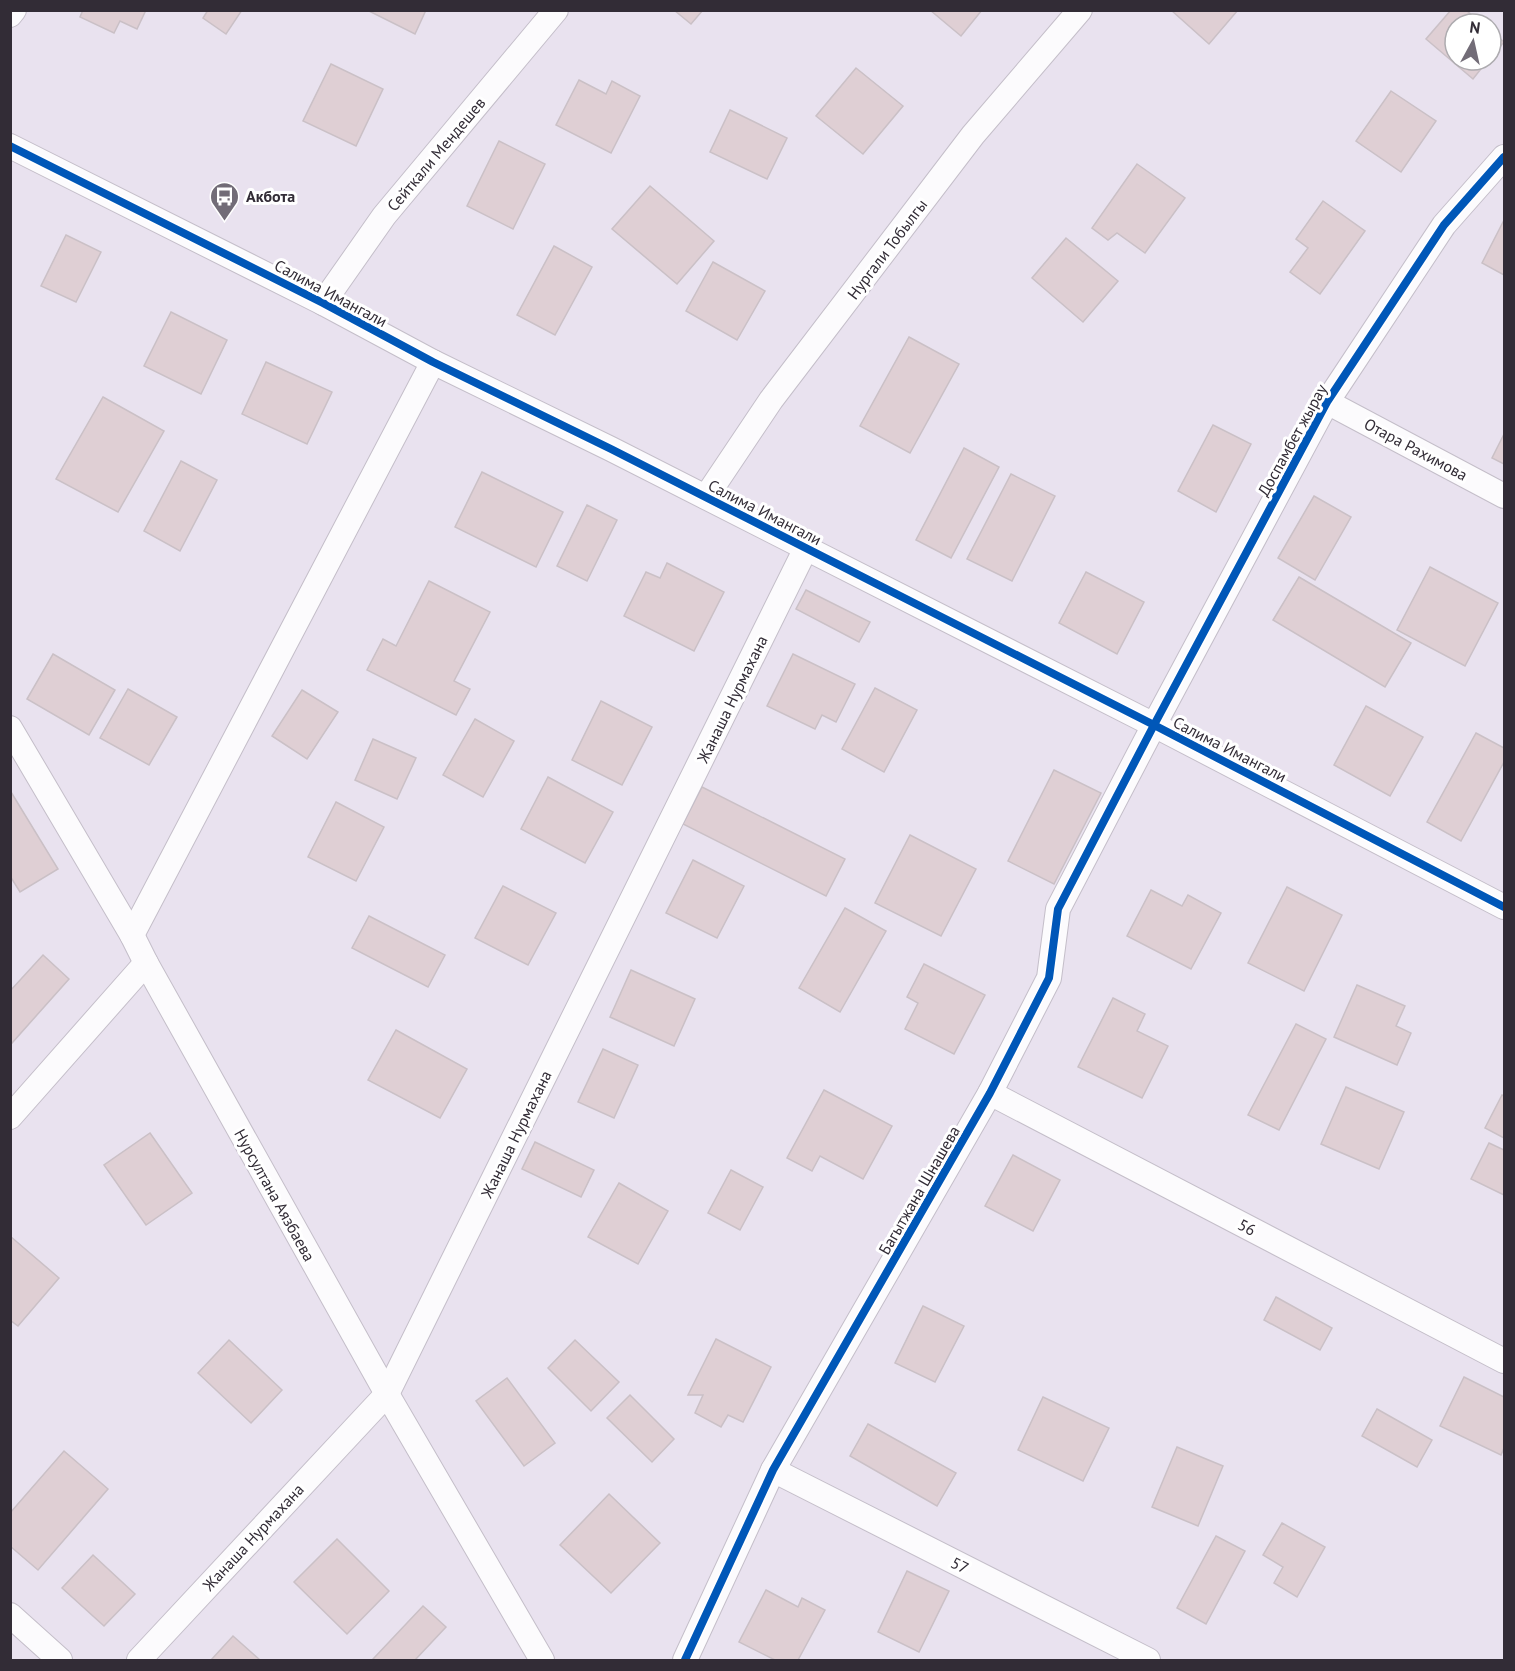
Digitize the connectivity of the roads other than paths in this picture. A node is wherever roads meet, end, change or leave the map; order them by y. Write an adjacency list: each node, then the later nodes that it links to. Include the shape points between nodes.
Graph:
1 (14, 10): 4 (street)
2 (556, 10): 7 (street, Сейткали Мендешев, via 384,216)
3 (1080, 10): 11 (street, Нургали Тобылгы, via 959,154 771,400)
4 (10, 15)
5 (10, 146): 7 (street, Салима Имангали)
6 (1504, 157): 9 (street, Доспамбет жырау, via 1444,225)
7 (323, 303): 8 (street, Салима Имангали)
8 (433, 362): 11 (street, Салима Имангали); 16 (street)
9 (1327, 402): 10 (street, Отара Рахимова); 13 (street, Доспамбет жырау)
10 (1504, 496)
11 (706, 497): 12 (street, Салима Имангали)
12 (806, 548): 13 (street, Салима Имангали); 21 (street, Жанаша Нурмахана)
13 (1154, 725): 15 (street, Салима Имангали); 18 (street, Багытжана Шнашева, via 1058,909 1049,978)
14 (10, 728): 16 (street, Нурсултана Аязбаева)
15 (1504, 907)
16 (132, 935): 17 (street, Нурсултана Аязбаева)
17 (146, 963): 19 (street); 21 (street, Нурсултана Аязбаева)
18 (990, 1093): 20 (street, 56); 22 (street, Багытжана Шнашева)
19 (10, 1117)
20 (1504, 1361)
21 (387, 1394): 25 (street, Жанаша Нурмахана); 26 (street, Нурсултана Аязбаева)
22 (773, 1470): 27 (street, Багытжана Шнашева); 28 (street, 57)
23 (10, 1615): 24 (street)
24 (60, 1660)
25 (139, 1660)
26 (542, 1660)
27 (685, 1660)
28 (1148, 1660)

